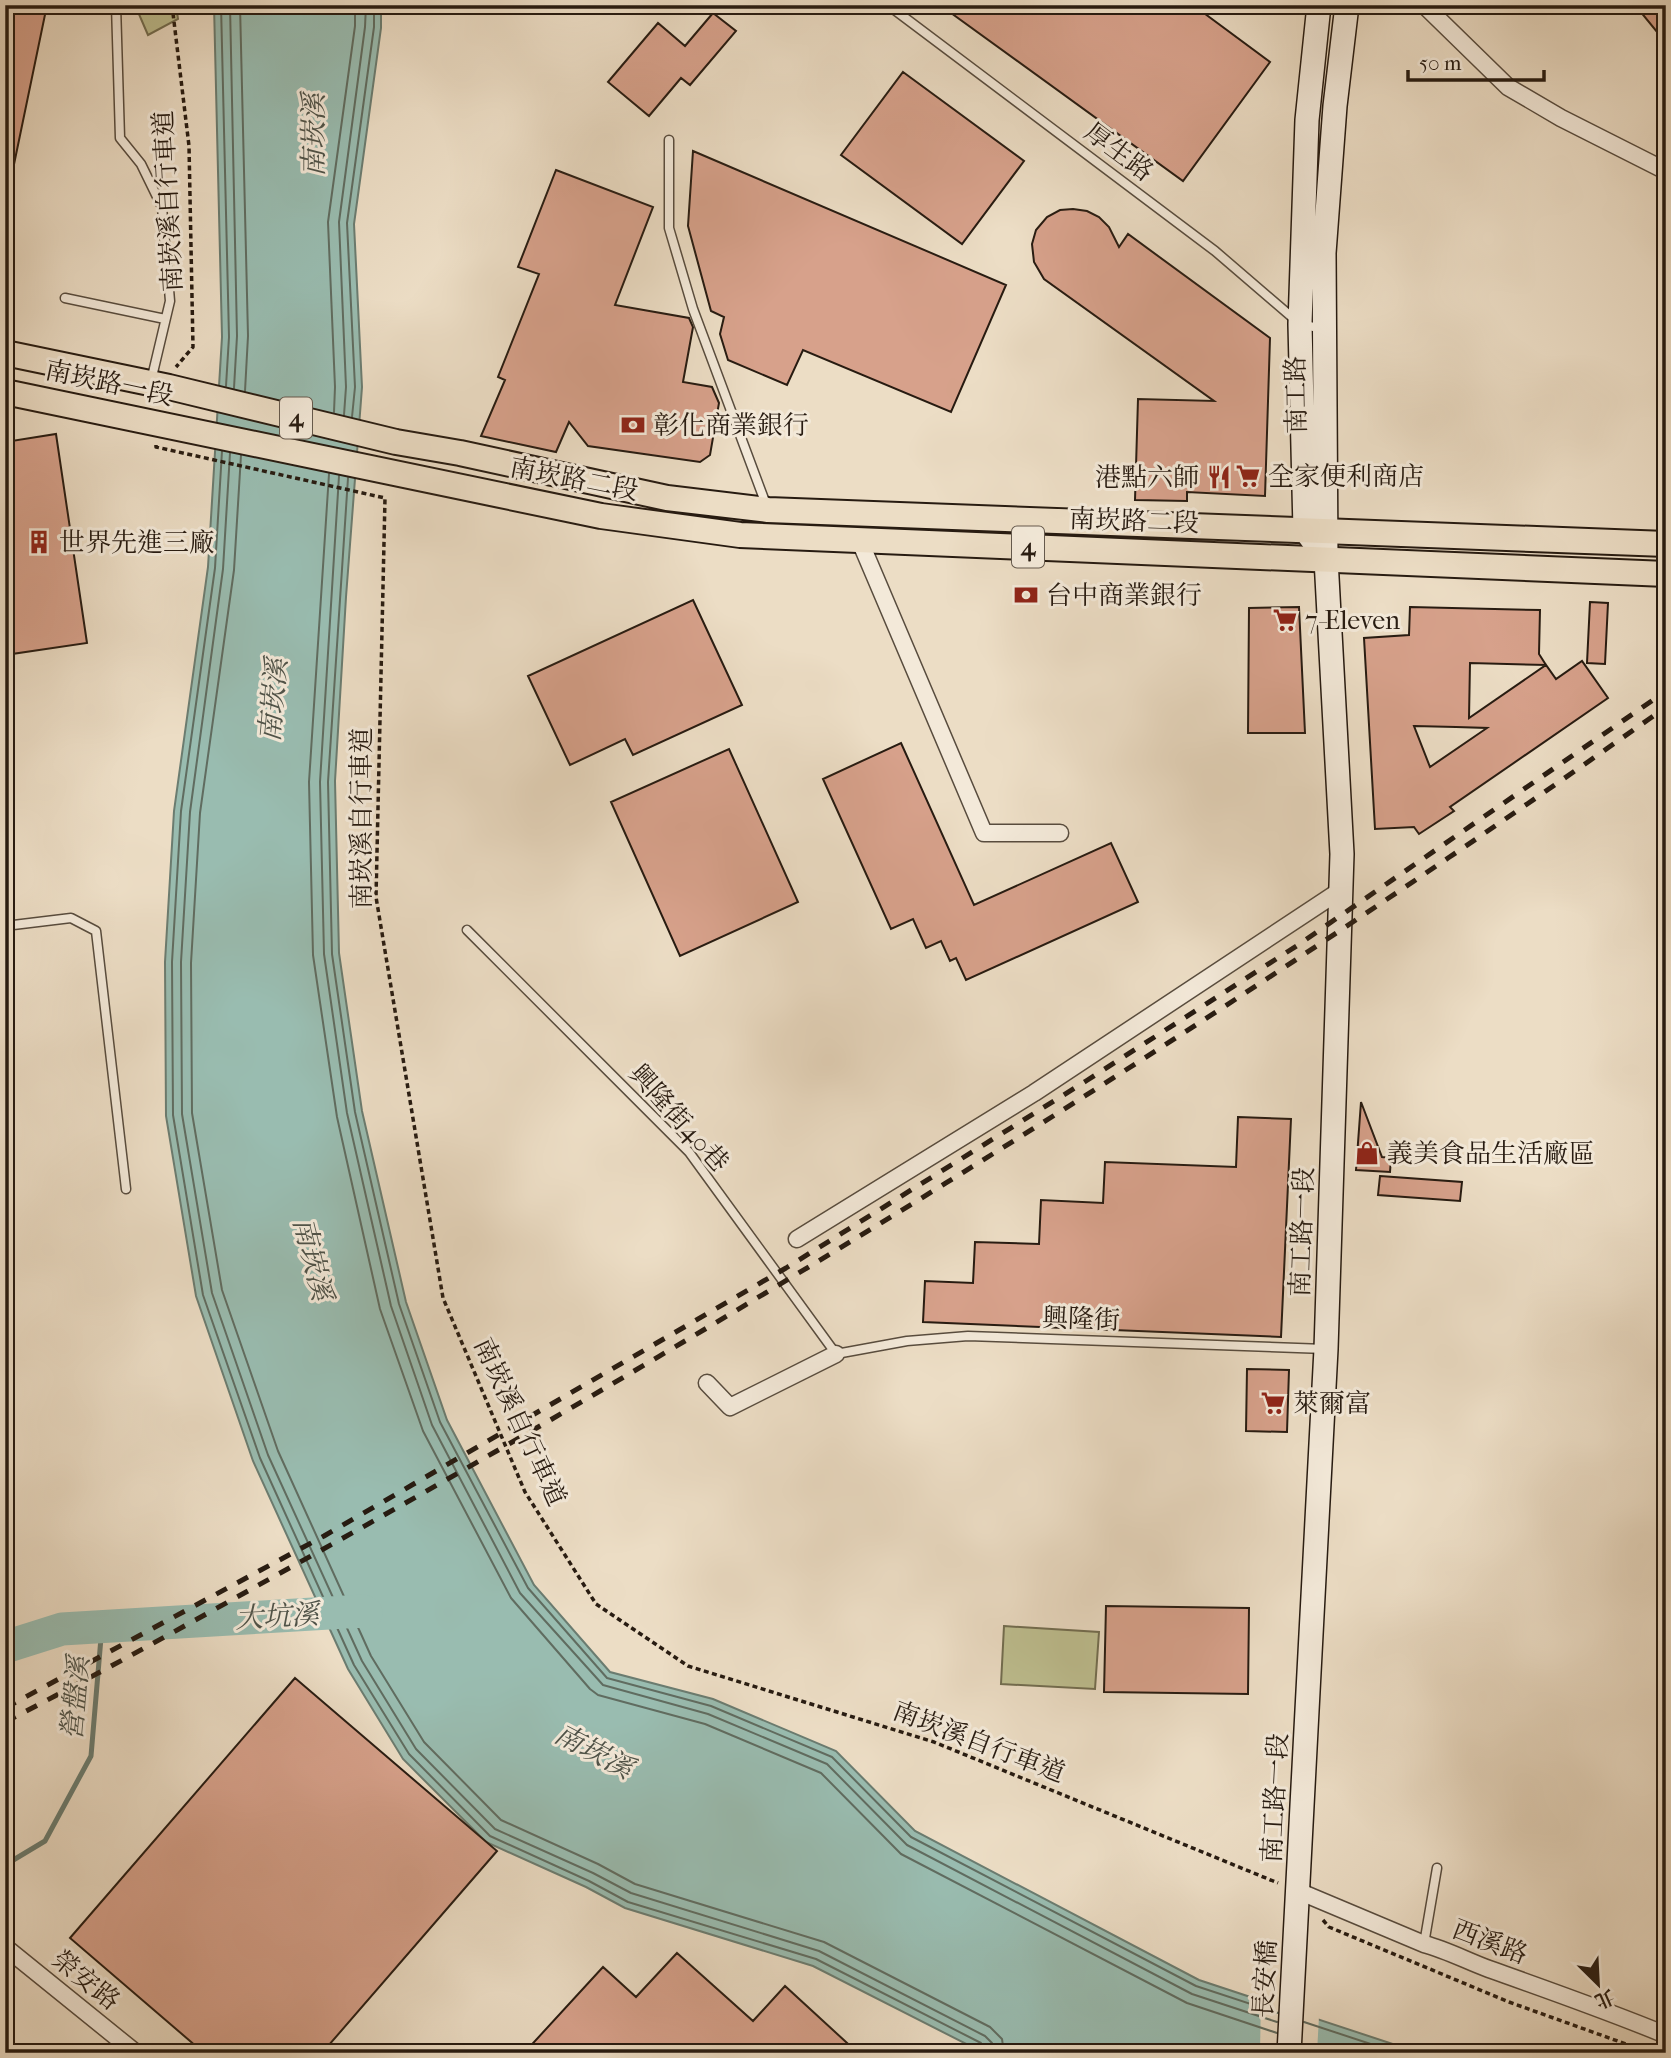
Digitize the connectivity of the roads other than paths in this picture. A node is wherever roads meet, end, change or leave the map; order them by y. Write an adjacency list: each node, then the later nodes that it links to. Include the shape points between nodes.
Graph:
1 (116, 5): 9 (lane, via 120,138 141,164 162,207 170,302)
2 (888, 5): 10 (lane, 厚生路, via 1215,251)
3 (1319, 5): 10 (street, 南工路, via 1307,120)
4 (1347, 5): 11 (street, 南工路, via 1325,227)
5 (1424, 5): 7 (street, via 1508,87)
6 (669, 140): 17 (lane, via 669,228 693,309)
7 (1666, 171)
8 (65, 298): 9 (lane)
9 (166, 319): 13 (lane)
10 (1300, 324): 11 (lane, 厚生路); 18 (street, 南工路)
11 (1323, 329): 18 (street, 南工路)
12 (5, 353): 13 (main road, 南崁路一段 / 4)
13 (160, 385): 15 (main road, 南崁路一段 / 4)
14 (5, 392): 16 (main road, 南崁路一段 / 4)
15 (396, 442): 17 (main road, 南崁路二段 / 4, via 667,498)
16 (396, 473): 19 (main road, 南崁路二段 / 4, via 625,520 740,535)
17 (768, 510): 18 (main road, 南崁路二段 / 4)
18 (1315, 531): 20 (main road, 南崁路二段 / 4); 21 (street, 南工路)
19 (859, 540): 21 (main road, 南崁路二段 / 4); 23 (street, via 984,832)
20 (1666, 544)
21 (1326, 559): 22 (main road, 南崁路二段 / 4); 24 (street, 南工路一段)
22 (1666, 573)
23 (1060, 833)
24 (1341, 890): 28 (street, via 1034,1093); 29 (street, 南工路一段)
25 (5, 926): 27 (lane, via 71,918 96,931)
26 (467, 930): 30 (lane, 興隆街40巷, via 689,1152)
27 (126, 1189)
28 (797, 1238)
29 (1326, 1349): 30 (lane, 興隆街, via 968,1336 907,1340); 33 (street, 南工路一段)
30 (836, 1354): 31 (street, via 730,1407)
31 (708, 1383)
32 (1437, 1868): 34 (lane)
33 (1297, 1899): 34 (street, 西溪路); 38 (street, 長安橋)
34 (1424, 1944): 36 (street, 西溪路)
35 (5, 1947): 37 (street, 榮安路)
36 (1666, 2035)
37 (135, 2053)
38 (1289, 2053)

